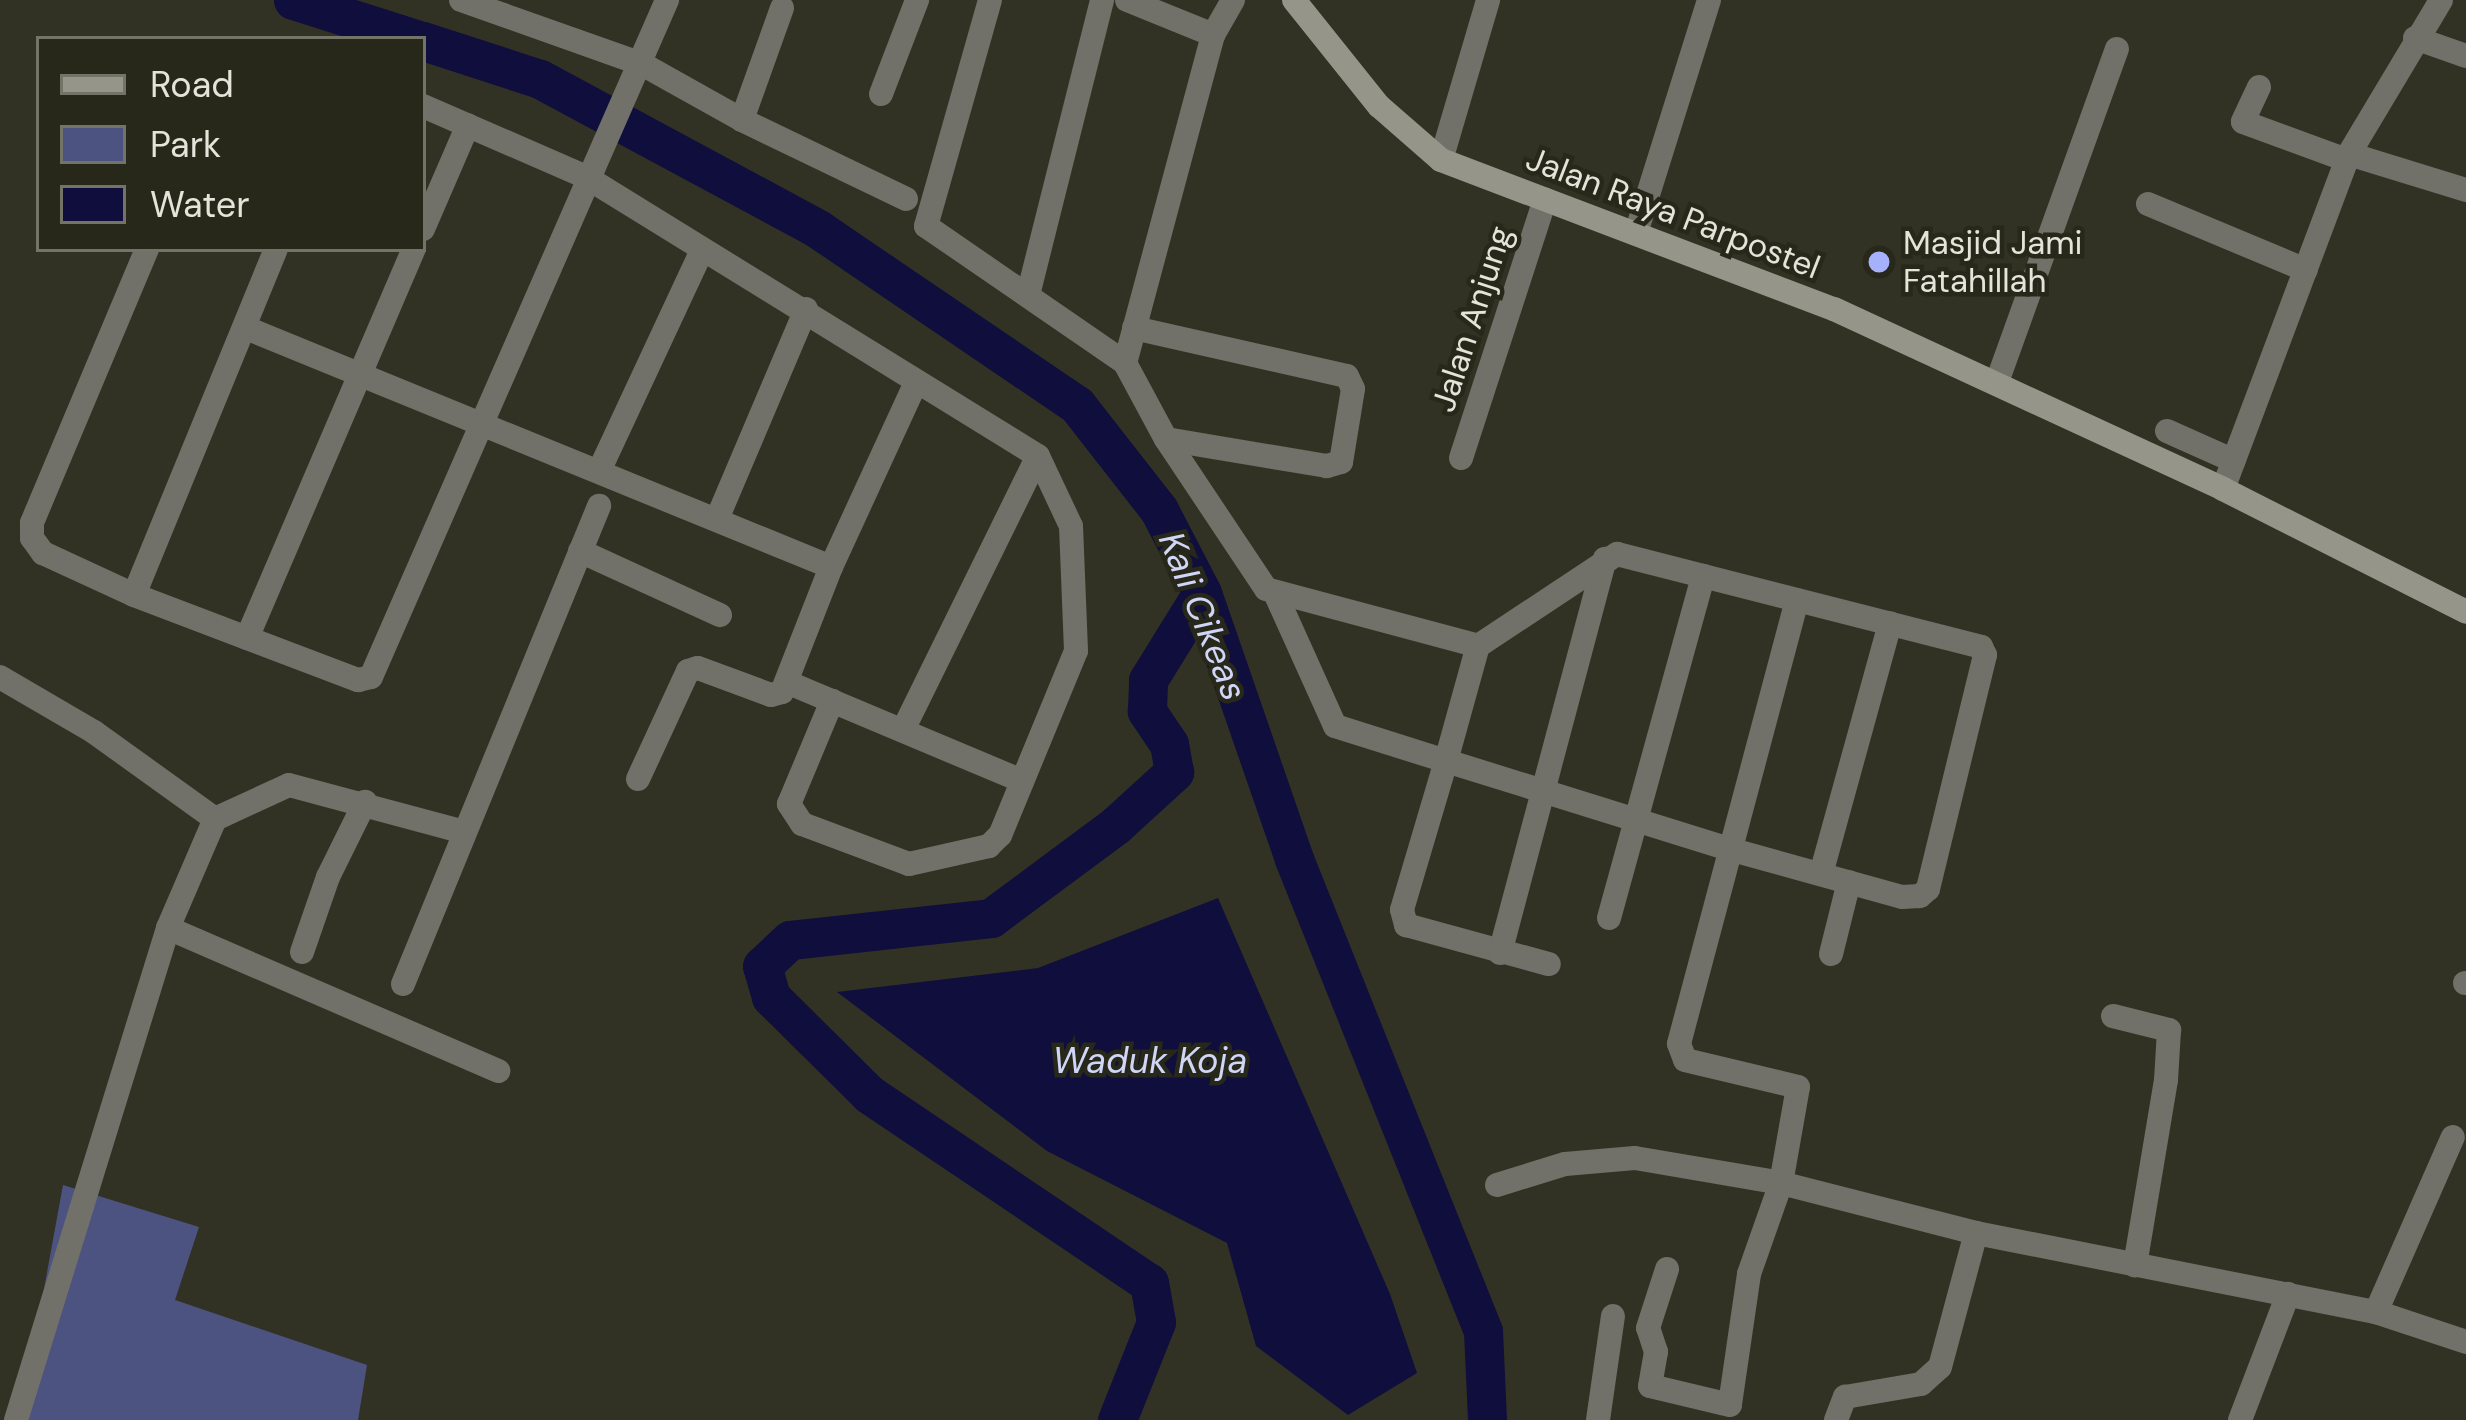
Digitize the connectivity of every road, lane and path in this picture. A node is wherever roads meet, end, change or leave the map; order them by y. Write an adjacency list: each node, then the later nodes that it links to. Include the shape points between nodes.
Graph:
1 (461, 0): 17 (street)
2 (667, 0): 17 (street)
3 (917, 0): 19 (street)
4 (990, 0): 37 (street, via 926,226)
5 (1102, 0): 37 (street)
6 (1127, 0): 13 (street)
7 (1233, 0): 13 (street)
8 (1294, 0): 24 (main road, Jalan Raya Parpostel, via 1379,106)
9 (1488, 0): 24 (street)
10 (1709, 0): 31 (street)
11 (2441, 0): 14 (street)
12 (782, 8): 21 (street)
13 (1214, 35): 40 (street)
14 (2415, 38): 16 (street); 23 (street)
15 (2117, 49): 44 (street)
16 (2466, 56)
17 (642, 64): 21 (street); 25 (street)
18 (2259, 87): 23 (street, via 2243,122)
19 (880, 94)
20 (426, 107): 22 (street)
21 (742, 120): 27 (street)
22 (468, 125): 25 (street); 30 (street)
23 (2348, 157): 26 (street); 36 (street)
24 (1442, 160): 28 (main road, Jalan Raya Parpostel)
25 (591, 167): 32 (street); 45 (street)
26 (2466, 190)
27 (906, 199)
28 (1545, 199): 31 (main road, Jalan Raya Parpostel); 49 (street, Jalan Anjung)
29 (2149, 203): 36 (street)
30 (426, 222)
31 (1636, 232): 44 (main road, Jalan Raya Parpostel)
32 (702, 250): 38 (street); 51 (street)
33 (146, 252): 60 (street, via 32,523 43,553)
34 (274, 252): 39 (street)
35 (413, 252): 42 (street)
36 (2306, 270): 50 (street)
37 (1028, 295): 41 (street)
38 (806, 309): 43 (street); 54 (street)
39 (246, 328): 42 (street); 60 (street)
40 (1134, 328): 41 (street); 47 (street, via 1347,376 1353,389 1341,462 1327,466)
41 (1124, 363): 47 (street)
42 (360, 374): 45 (street); 65 (street)
43 (916, 382): 48 (street); 57 (street)
44 (1997, 382): 52 (main road, Jalan Raya Parpostel)
45 (480, 421): 51 (street); 65 (street, via 371,677 358,680)
46 (2167, 431): 50 (street)
47 (1166, 439): 59 (street)
48 (1038, 456): 70 (street); 73 (street, via 1071,526 1076,652)
49 (1462, 458)
50 (2234, 461): 52 (street)
51 (600, 469): 54 (street)
52 (2223, 489): 62 (main road, Jalan Raya Parpostel)
53 (598, 506): 55 (street)
54 (717, 519): 57 (street)
55 (580, 551): 63 (street); 78 (street)
56 (1605, 559): 58 (street, via 1617,554); 66 (street); 74 (street)
57 (831, 567): 68 (street)
58 (1702, 576): 61 (street); 77 (street)
59 (1275, 593): 66 (street); 71 (street, via 1335,726)
60 (134, 595): 65 (street)
61 (1796, 600): 64 (street); 79 (street)
62 (2466, 612)
63 (719, 615)
64 (1891, 623): 80 (street); 81 (street, via 1981,646 1985,666 1928,889 1902,898)
65 (248, 638)
66 (1478, 646): 71 (street)
67 (0, 677): 76 (street)
68 (789, 682): 69 (street); 72 (street, via 771,695 688,671)
69 (832, 700): 70 (street); 73 (street, via 789,803 802,824 896,862 928,860 989,846)
70 (903, 730): 73 (street)
71 (1446, 761): 74 (street); 85 (street, via 1403,919 1414,931)
72 (638, 779)
73 (1022, 781)
74 (1542, 793): 77 (street); 85 (street)
75 (364, 802): 76 (street, via 281,785); 78 (street); 84 (street)
76 (215, 819): 83 (street)
77 (1639, 821): 79 (street); 82 (street)
78 (464, 832): 88 (street)
79 (1729, 849): 80 (street); 92 (street, via 1679,1044 1684,1060 1798,1087)
80 (1821, 874): 81 (street)
81 (1849, 883): 86 (street)
82 (1609, 918)
83 (168, 928): 90 (street); 101 (street)
84 (302, 952)
85 (1500, 953): 87 (street)
86 (1831, 954)
87 (1549, 964)
88 (403, 984)
89 (2113, 1016): 95 (street, via 2169,1030)
90 (498, 1071)
91 (2452, 1137): 98 (street)
92 (1781, 1183): 93 (street, via 1635,1158 1564,1164); 94 (street); 96 (street, via 1749,1274 1730,1406 1651,1386 1656,1352 1648,1328)
93 (1497, 1186)
94 (1976, 1233): 95 (street); 103 (street, via 1940,1367 1921,1384 1844,1397)
95 (2135, 1265): 97 (street)
96 (1667, 1269)
97 (2288, 1294): 98 (street); 104 (street)
98 (2376, 1312): 100 (street)
99 (1612, 1316): 102 (street)
100 (2466, 1342)
101 (16, 1420)
102 (1598, 1420)
103 (1836, 1420)
104 (2240, 1420)

